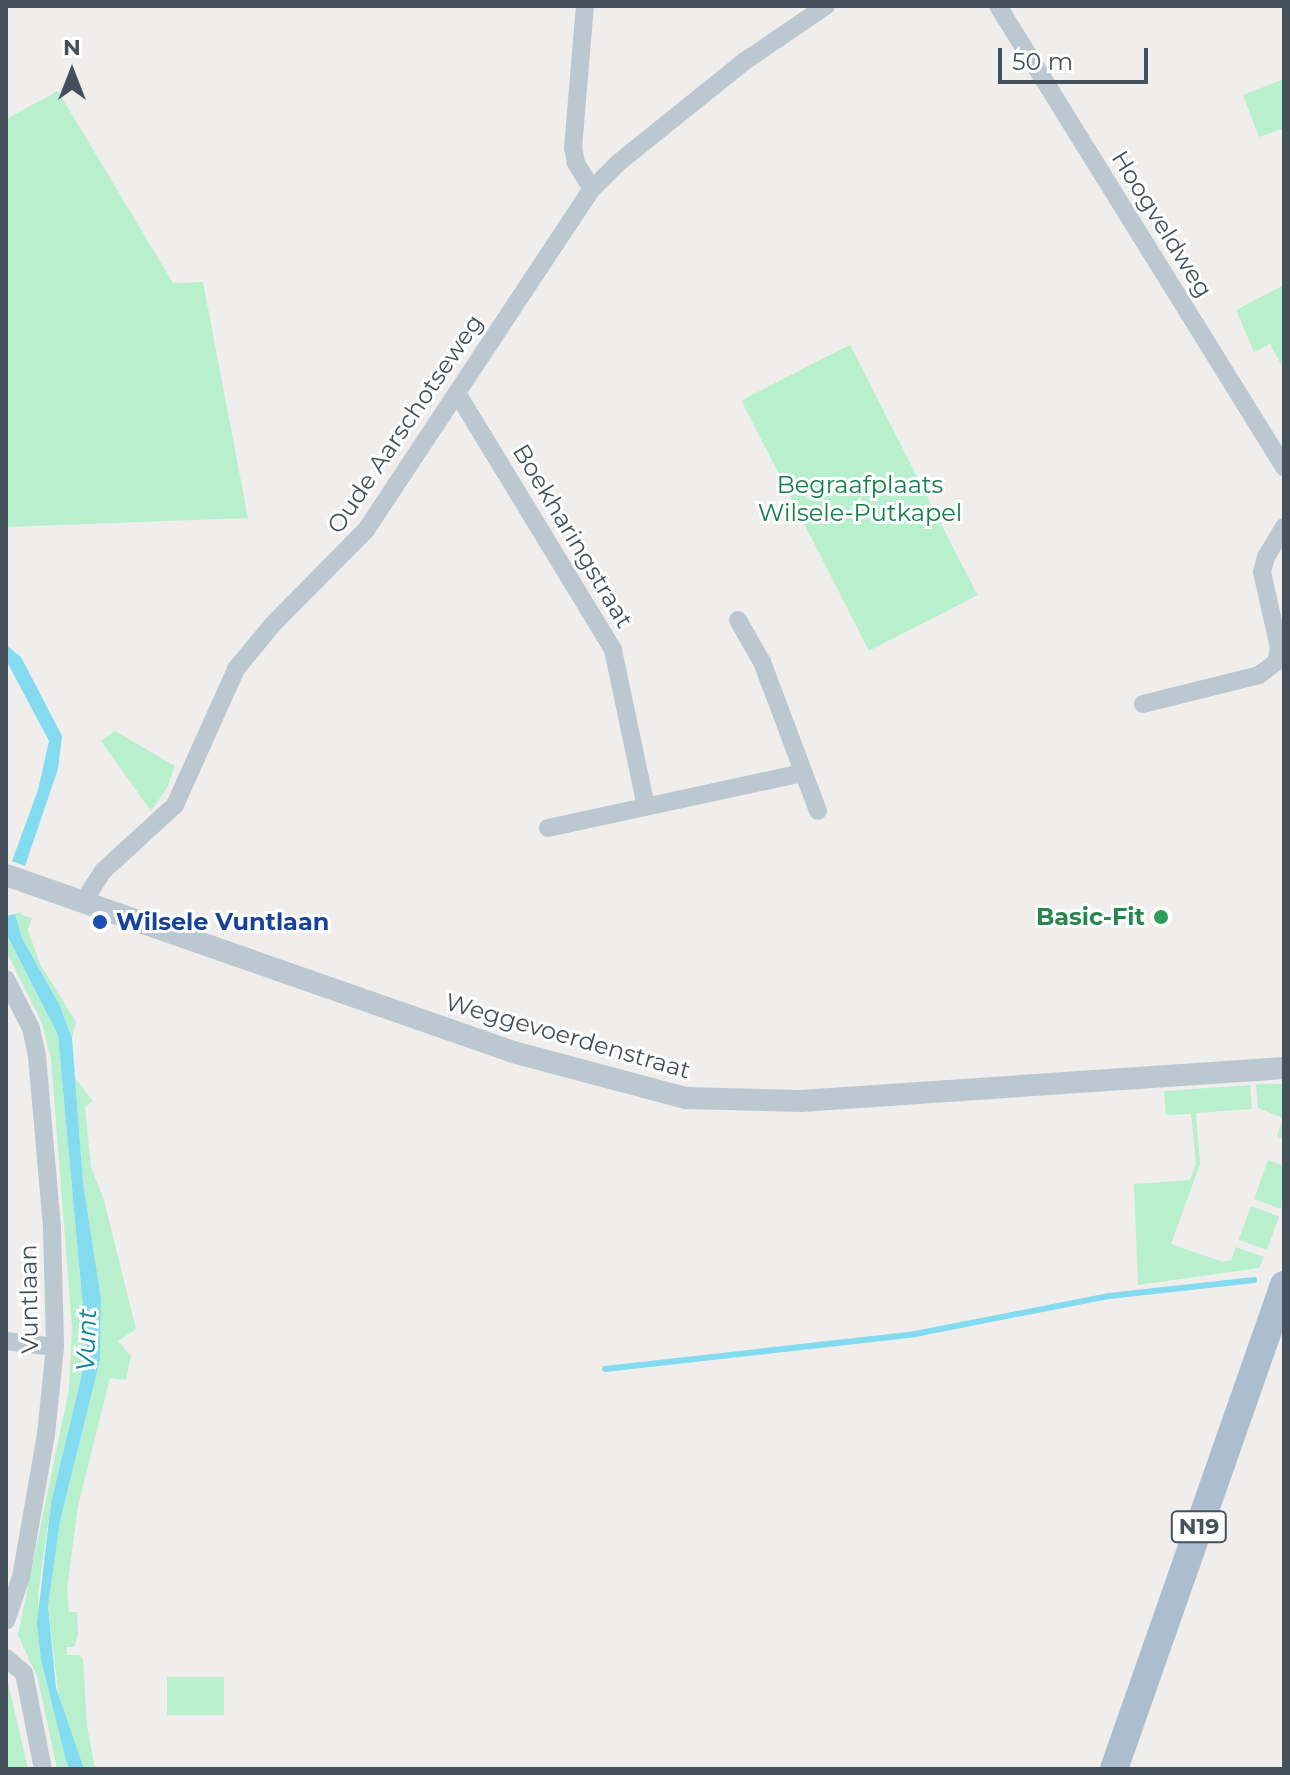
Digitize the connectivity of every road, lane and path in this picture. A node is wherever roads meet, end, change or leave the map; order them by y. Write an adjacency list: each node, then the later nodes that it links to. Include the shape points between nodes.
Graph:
1 (585, 6): 4 (street, via 573,148)
2 (826, 6): 4 (street, Oude Aarschotseweg, via 745,61)
3 (998, 6): 6 (street, Hoogveldweg)
4 (592, 189): 5 (street, Oude Aarschotseweg)
5 (457, 393): 11 (street, Boekharingstraat, via 613,650); 15 (street, Oude Aarschotseweg, via 366,530 236,669 175,805 103,871)
6 (1284, 467)
7 (1284, 527): 9 (street, via 1262,572 1279,648 1276,662 1259,675)
8 (738, 620): 10 (street, via 762,662)
9 (1143, 704)
10 (803, 773): 11 (street); 12 (street)
11 (646, 807): 13 (street)
12 (818, 811)
13 (548, 828)
14 (16, 878): 15 (street, Weggevoerdenstraat)
15 (83, 902): 17 (street, Weggevoerdenstraat, via 513,1052 686,1098 801,1101)
16 (6, 979): 20 (street, Vuntlaan, via 31,1028 37,1056 52,1229)
17 (1284, 1068)
18 (1284, 1285): 24 (main road, N19)
19 (6, 1341): 20 (street)
20 (55, 1347): 21 (street, Vuntlaan, via 21,1577)
21 (6, 1621)
22 (6, 1658): 23 (street, via 24,1673)
23 (43, 1769)
24 (1114, 1769)

